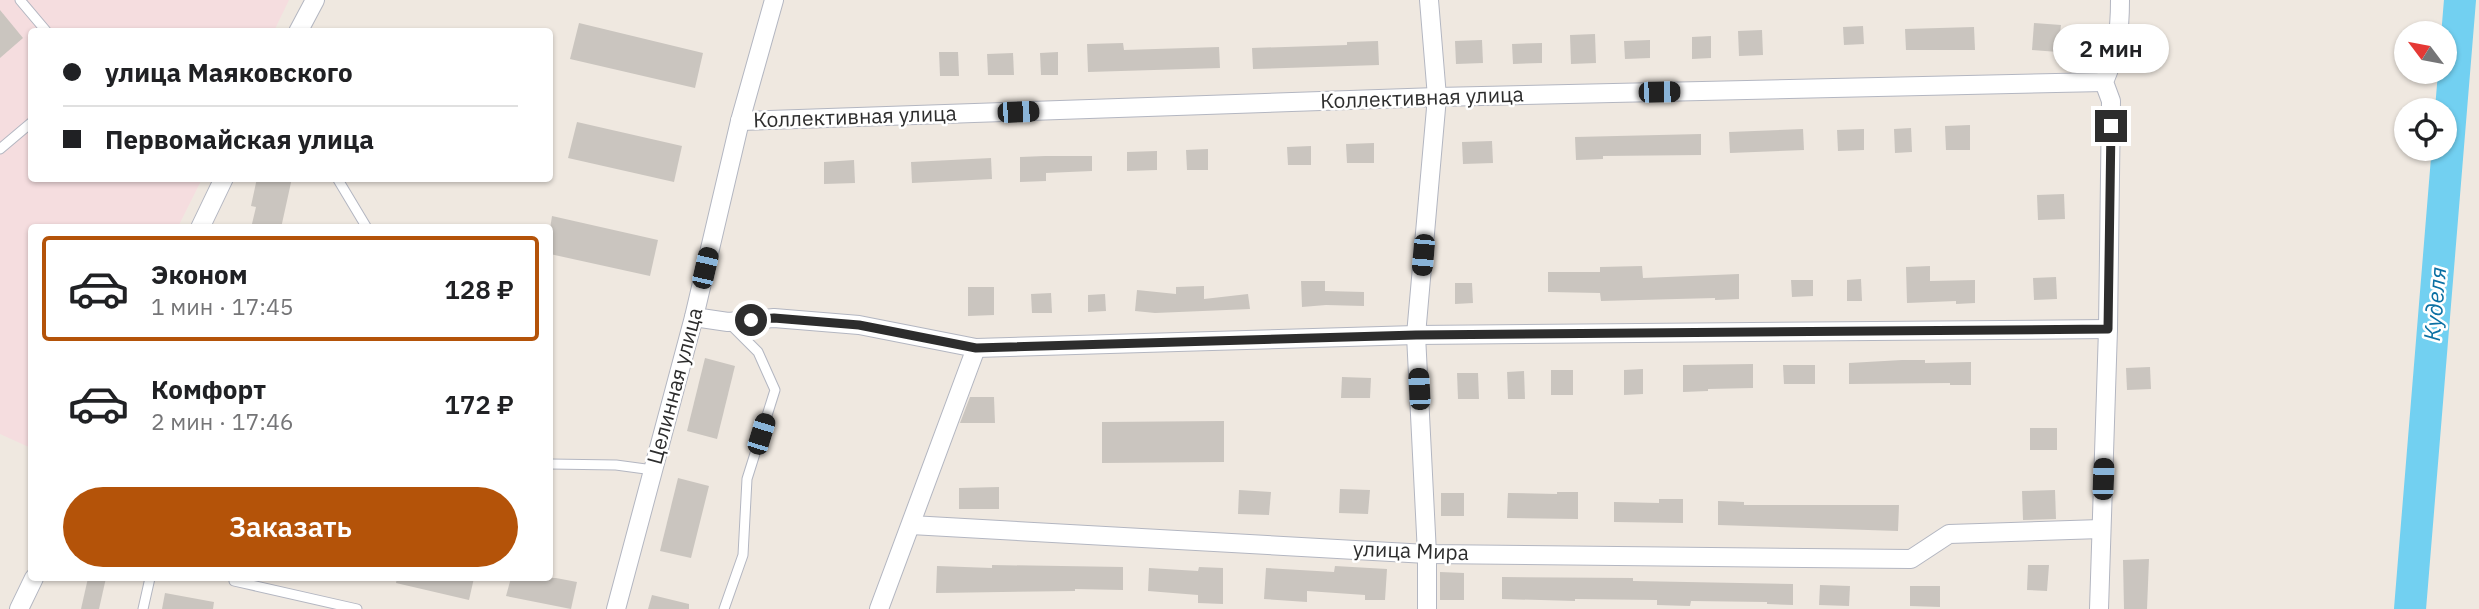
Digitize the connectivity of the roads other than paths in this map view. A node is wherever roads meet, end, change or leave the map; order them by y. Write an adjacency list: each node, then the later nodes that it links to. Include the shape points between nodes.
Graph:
1 (20, 0): 6 (lane)
2 (315, 0): 7 (street)
3 (774, 0): 10 (street, Целинная улица)
4 (1429, 0): 9 (street)
5 (2120, 0): 8 (street, via 2120,35)
6 (44, 28)
7 (300, 28)
8 (2104, 82): 9 (street, Коллективная улица); 19 (street, via 2111,101)
9 (1437, 97): 10 (street, Коллективная улица); 20 (street)
10 (740, 121): 17 (street, Целинная улица)
11 (28, 125): 12 (lane)
12 (0, 149)
13 (222, 182): 15 (street)
14 (339, 182): 16 (lane)
15 (203, 224)
16 (365, 224)
17 (694, 317): 18 (street); 23 (street, Целинная улица)
18 (728, 322): 21 (street, via 774,318 859,325); 34 (lane, via 758,352 775,390 747,479 743,555)
19 (2108, 329): 20 (street); 25 (street)
20 (1416, 335): 21 (street); 26 (street)
21 (976, 348): 24 (street)
22 (553, 464): 23 (lane)
23 (653, 470): 33 (street, Целинная улица)
24 (911, 524): 26 (street, улица Мира); 35 (street)
25 (2102, 529): 26 (street, улица Мира, via 1949,534 1911,559); 37 (street)
26 (1427, 554): 36 (street)
27 (33, 581): 30 (street)
28 (149, 581): 31 (lane)
29 (234, 581): 32 (lane)
30 (19, 609)
31 (143, 609)
32 (357, 609)
33 (617, 609)
34 (724, 609)
35 (879, 609)
36 (1427, 609)
37 (2099, 609)

